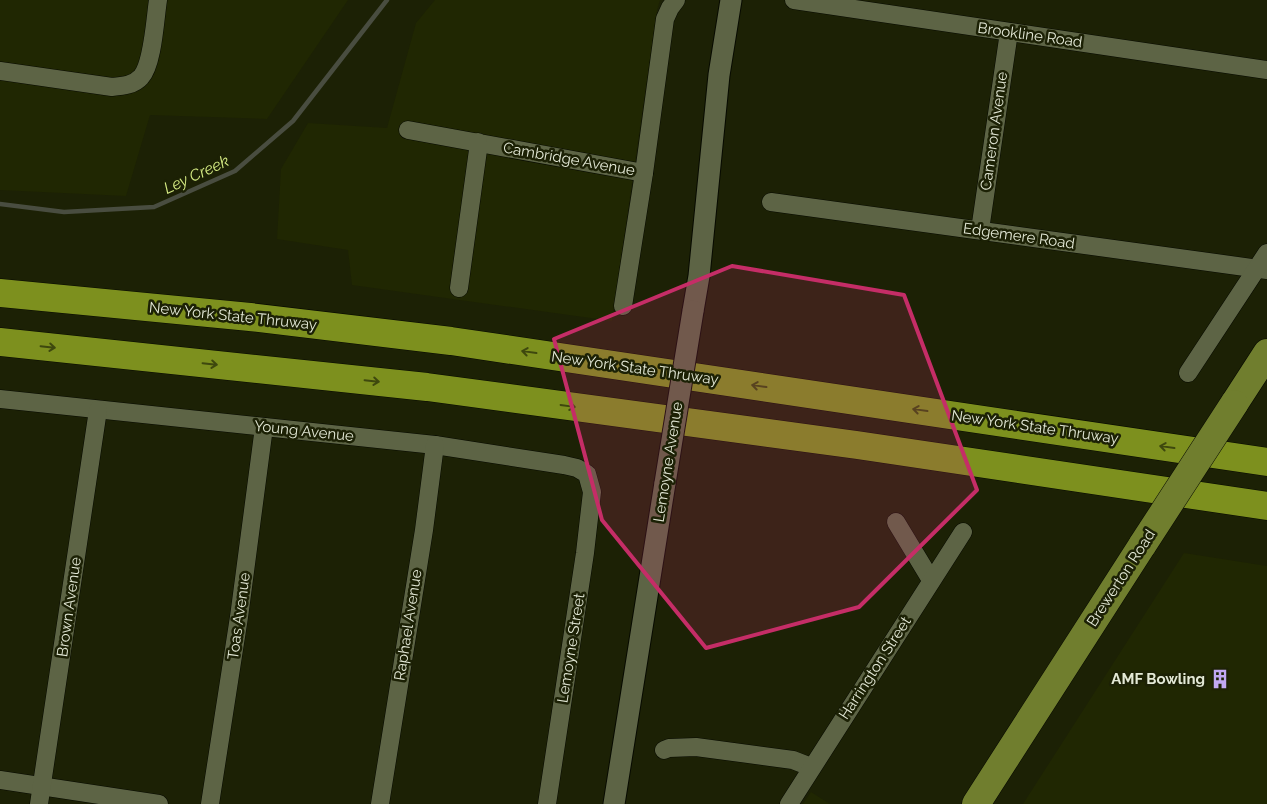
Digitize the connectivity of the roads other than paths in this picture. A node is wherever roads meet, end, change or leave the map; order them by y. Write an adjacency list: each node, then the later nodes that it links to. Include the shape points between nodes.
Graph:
1 (158, 0): 6 (street, via 149,65 141,78 126,86 112,87)
2 (676, 0): 10 (street, Cambridge Avenue, via 665,19)
3 (731, 0): 40 (street, Lemoyne Avenue, bridge, via 719,75 699,276)
4 (794, 0): 5 (street, Brookline Road)
5 (1009, 32): 7 (street, Brookline Road); 12 (street, Cameron Avenue)
6 (0, 70)
7 (1267, 70)
8 (408, 130): 9 (street, Cambridge Avenue)
9 (478, 142): 10 (street, Cambridge Avenue); 15 (street)
10 (644, 173): 17 (street)
11 (771, 202): 12 (street, Edgemere Road)
12 (980, 230): 14 (street, Edgemere Road)
13 (1267, 253): 14 (street)
14 (1262, 269): 20 (street)
15 (459, 288)
16 (0, 293): 25 (highway, New York State Thruway, one-way to 16, via 451,341 250,317)
17 (623, 306)
18 (0, 342): 27 (highway, one-way to 27, via 427,387 857,445)
19 (1267, 352): 42 (main road, Brewerton Road, bridge)
20 (1188, 373)
21 (0, 400): 22 (street, Young Avenue)
22 (98, 410): 23 (street, Young Avenue); 34 (street, Brown Avenue)
23 (264, 427): 24 (street, Young Avenue); 37 (street, Toas Avenue, via 240,617)
24 (435, 445): 26 (street, Young Avenue, via 577,468 587,474); 38 (street, Raphael Avenue)
25 (1267, 462)
26 (592, 492): 39 (street, Lemoyne Street)
27 (1267, 506)
28 (896, 522): 30 (street)
29 (963, 532): 30 (street, Harrington Street)
30 (931, 580): 32 (street, Harrington Street)
31 (664, 750): 32 (street, via 696,747 793,760)
32 (811, 767): 41 (street, Harrington Street)
33 (0, 780): 34 (street)
34 (42, 786): 35 (street, Brown Avenue); 36 (street)
35 (39, 804)
36 (159, 804)
37 (210, 804)
38 (380, 804)
39 (547, 804)
40 (614, 804)
41 (789, 804)
42 (976, 804)

